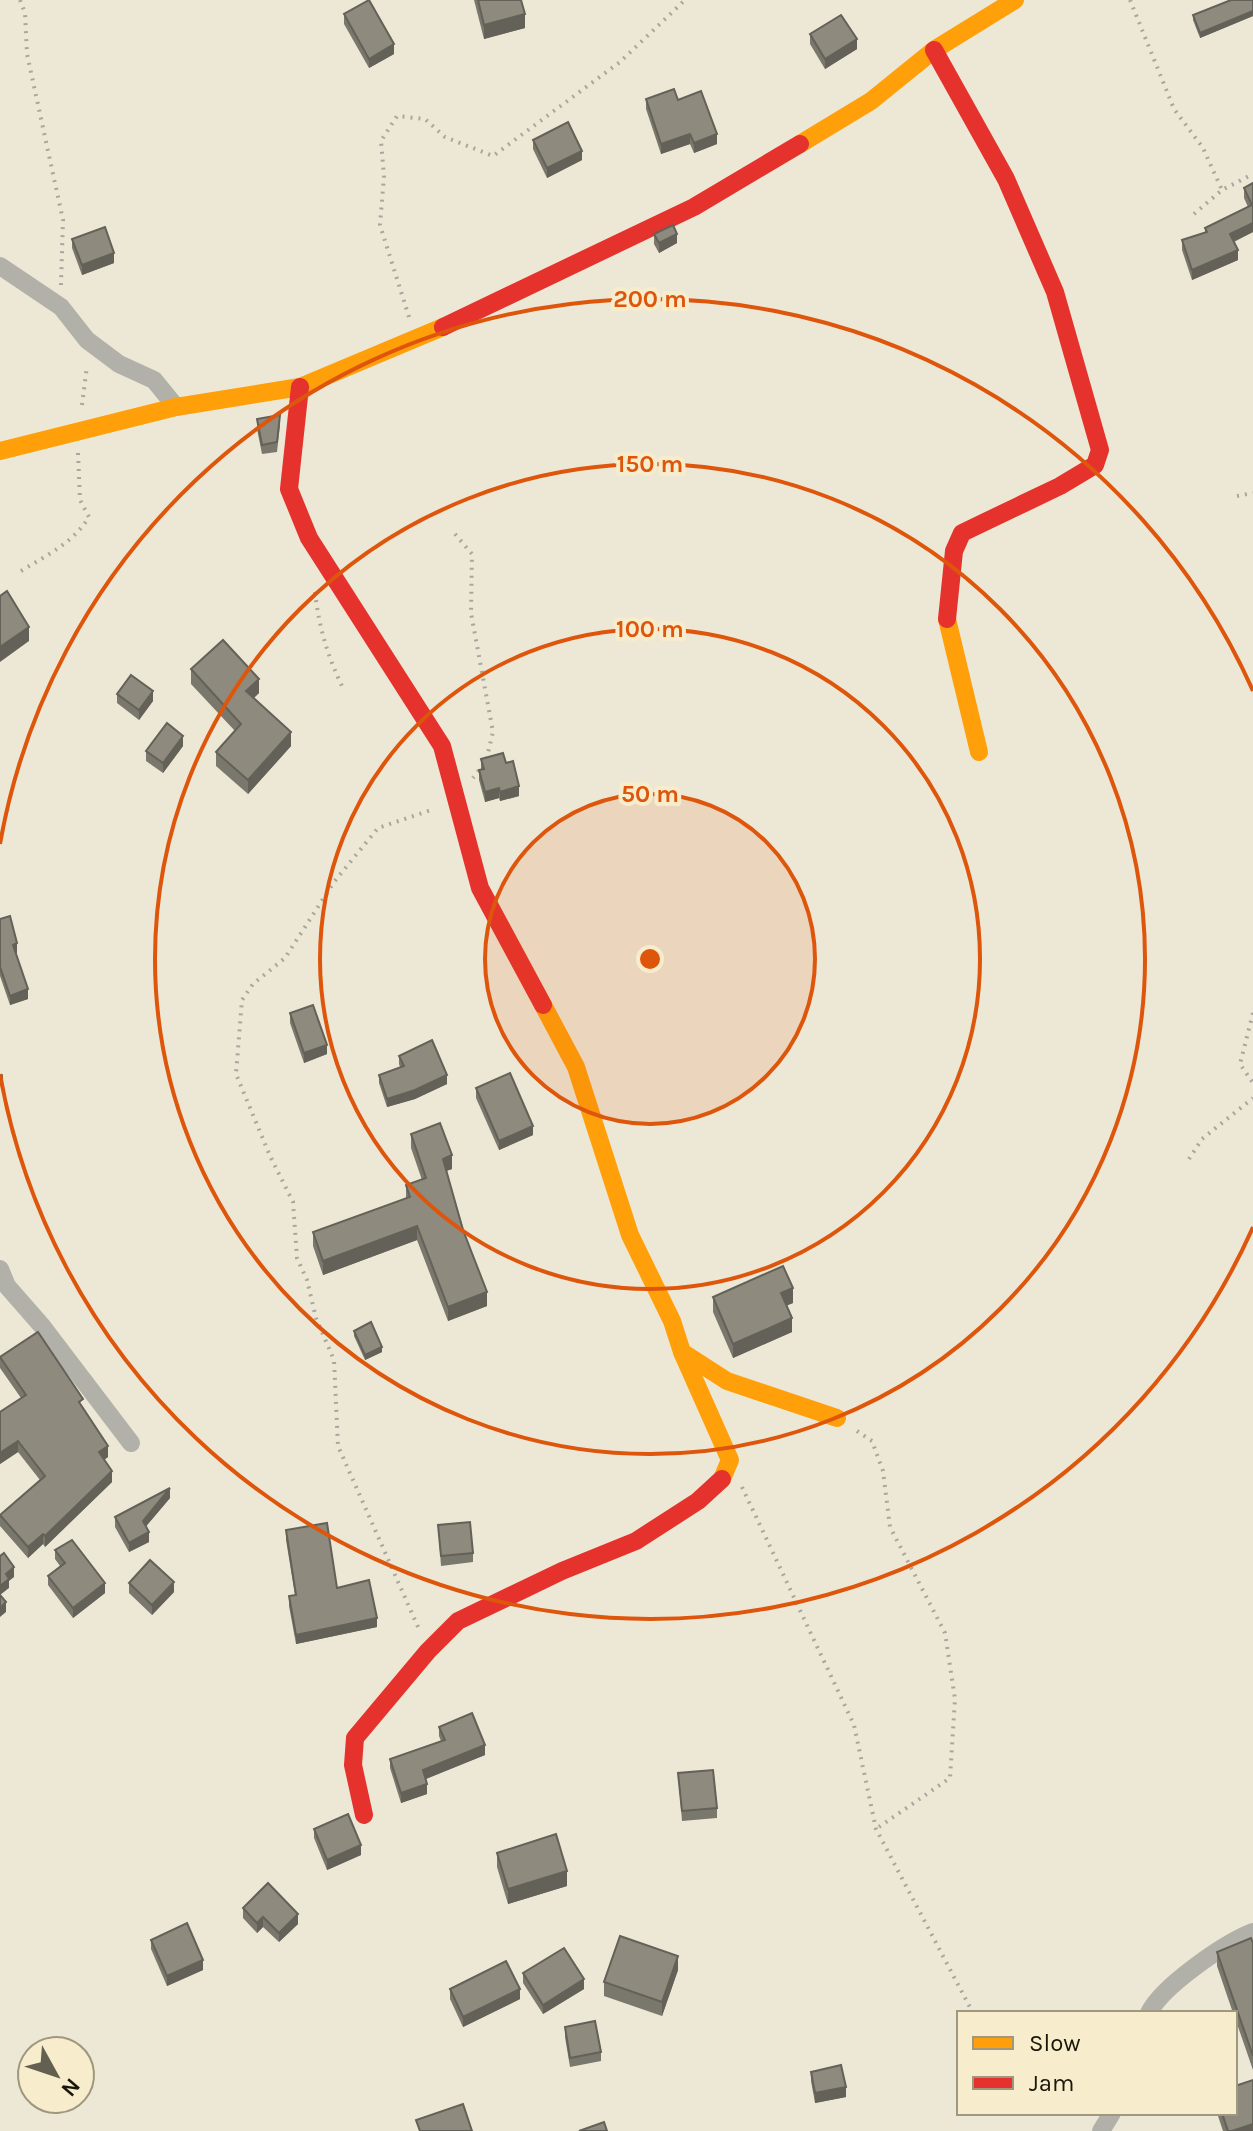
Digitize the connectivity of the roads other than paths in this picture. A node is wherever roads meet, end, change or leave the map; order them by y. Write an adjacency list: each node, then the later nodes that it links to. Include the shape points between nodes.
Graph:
1 (1015, 0): 2 (street)
2 (934, 50): 4 (street, via 871,101 694,207 416,340); 7 (street, via 1006,179 1055,292 1100,450 1095,465 1072,479 962,533 954,551 947,624)
3 (0, 266): 5 (street, via 61,307 87,340 119,364 154,380)
4 (300, 387): 5 (street); 9 (street, via 289,489 309,538 442,746 480,888 576,1067 630,1235)
5 (176, 407): 6 (street)
6 (0, 451)
7 (979, 752)
8 (0, 1269): 11 (street, via 7,1286)
9 (682, 1352): 10 (street, via 727,1381); 12 (street, via 730,1460 722,1479 636,1541 458,1621 355,1738 353,1765)
10 (837, 1418)
11 (131, 1443)
12 (364, 1815)
13 (1253, 1932): 14 (street, via 1235,1939 1169,1988)
14 (1151, 2011)

